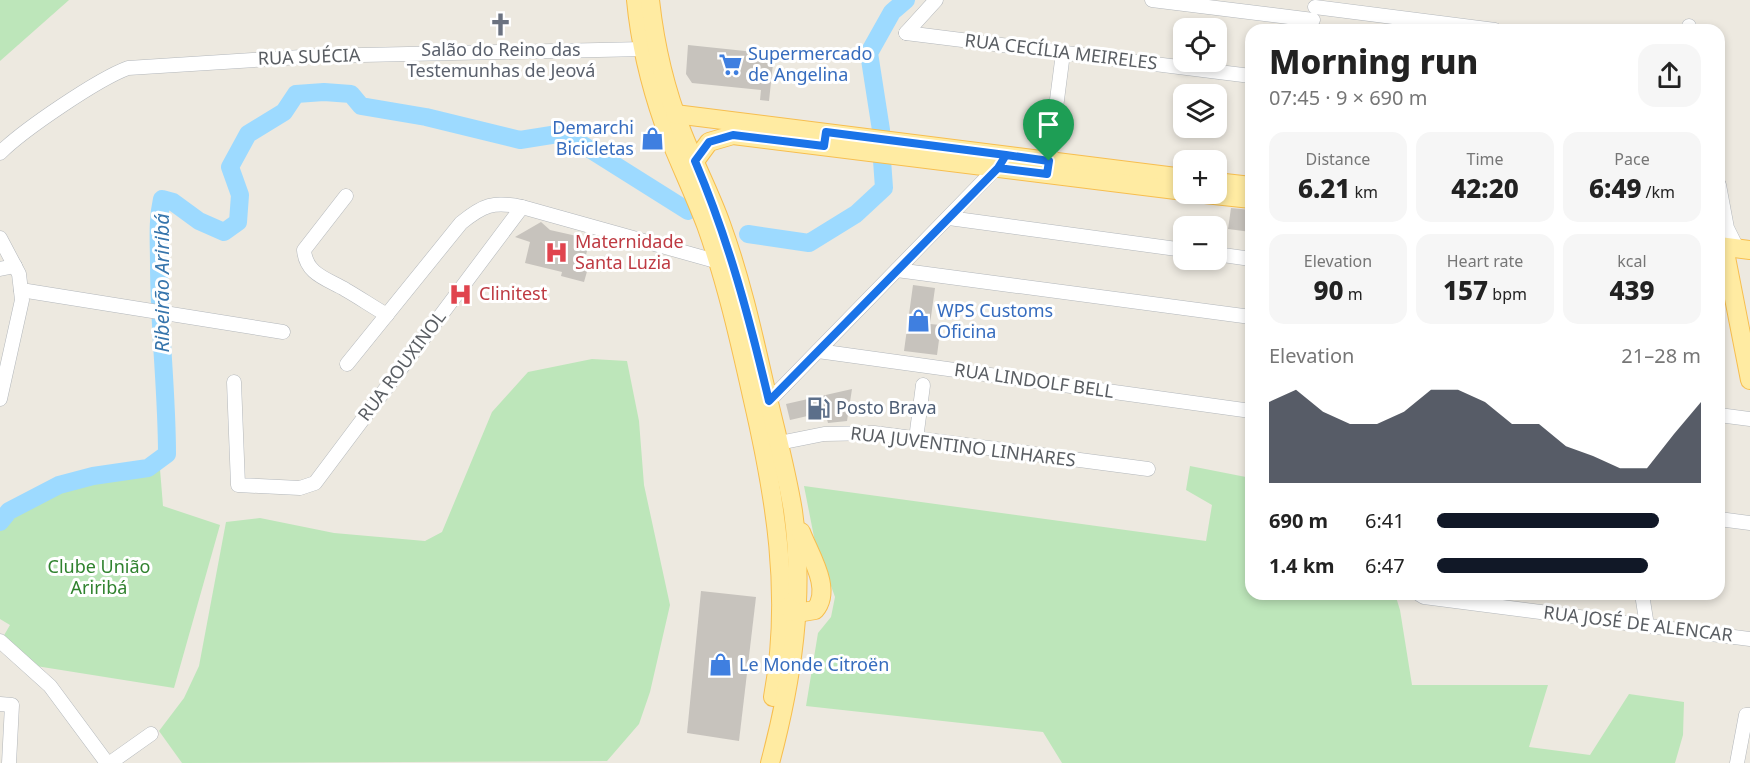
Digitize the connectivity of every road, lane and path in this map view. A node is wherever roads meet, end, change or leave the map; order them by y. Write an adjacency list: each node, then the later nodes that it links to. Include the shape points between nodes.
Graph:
1 (636, 0): 7 (main road)
2 (650, 0): 10 (main road, via 660,65)
3 (936, 0): 8 (street, RUA CECÍLIA MEIRELES, via 906,33)
4 (1152, 0): 5 (street)
5 (1314, 14): 6 (street)
6 (1427, 24)
7 (644, 49): 12 (street, RUA SUÉCIA, via 317,56 128,68 21,135); 26 (main road, via 664,123)
8 (1063, 53): 9 (street, RUA CECÍLIA MEIRELES); 15 (street)
9 (1245, 75)
10 (675, 114): 11 (main road); 13 (main road)
11 (734, 128): 13 (main road, via 709,142); 14 (main road)
12 (0, 153)
13 (695, 161): 26 (main road)
14 (1002, 162): 15 (main road); 25 (street)
15 (1048, 167): 16 (main road); 19 (main road)
16 (1173, 177)
17 (1227, 183): 18 (main road)
18 (1245, 185)
19 (1173, 189)
20 (345, 196): 37 (street, via 304,250 305,261 322,280)
21 (1227, 196): 22 (main road)
22 (1245, 198)
23 (522, 207): 32 (street); 37 (street, via 491,205 476,210 461,223); 45 (street, RUA ROUXINOL, via 315,483 300,488 238,485)
24 (1725, 217): 29 (street)
25 (949, 218): 28 (street); 35 (street)
26 (713, 223): 32 (main road); 48 (main road, via 744,295)
27 (0, 238): 33 (street)
28 (1173, 249)
29 (1733, 254): 40 (main road); 44 (main road)
30 (1227, 256): 31 (street)
31 (1245, 258)
32 (719, 262): 60 (main road, via 770,474)
33 (15, 266): 34 (street); 36 (street)
34 (0, 269)
35 (897, 270): 38 (street); 41 (street)
36 (21, 290): 39 (street); 42 (street, via 20,318)
37 (387, 315): 43 (street)
38 (1245, 316)
39 (283, 332)
40 (1750, 334)
41 (818, 351): 48 (street); 49 (street, RUA LINDOLF BELL)
42 (6, 352): 47 (street)
43 (347, 364)
44 (1750, 380)
45 (234, 381)
46 (923, 385): 52 (street)
47 (0, 399)
48 (769, 401): 53 (main road)
49 (1245, 410)
50 (1725, 416): 51 (street)
51 (1750, 419)
52 (916, 439): 53 (street, RUA JUVENTINO LINHARES, via 848,432); 54 (street, RUA JUVENTINO LINHARES)
53 (779, 443): 55 (main road)
54 (1149, 469)
55 (793, 513): 60 (main road, via 798,585); 60 (main road, via 823,595 815,610)
56 (1725, 520): 57 (street)
57 (1750, 523)
58 (1447, 600): 61 (street, RUA JOSÉ DE ALENCAR)
59 (1643, 600): 61 (street)
60 (789, 608): 69 (main road); 70 (main road, via 788,686)
61 (1647, 626): 62 (street, RUA JOSÉ DE ALENCAR)
62 (1750, 639)
63 (0, 641): 68 (street, via 50,686)
64 (0, 704): 67 (street, via 12,705)
65 (1750, 715): 71 (street, via 1746,715)
66 (151, 734): 68 (street)
67 (9, 763)
68 (108, 763)
69 (757, 763)
70 (770, 763)
71 (1737, 763)

